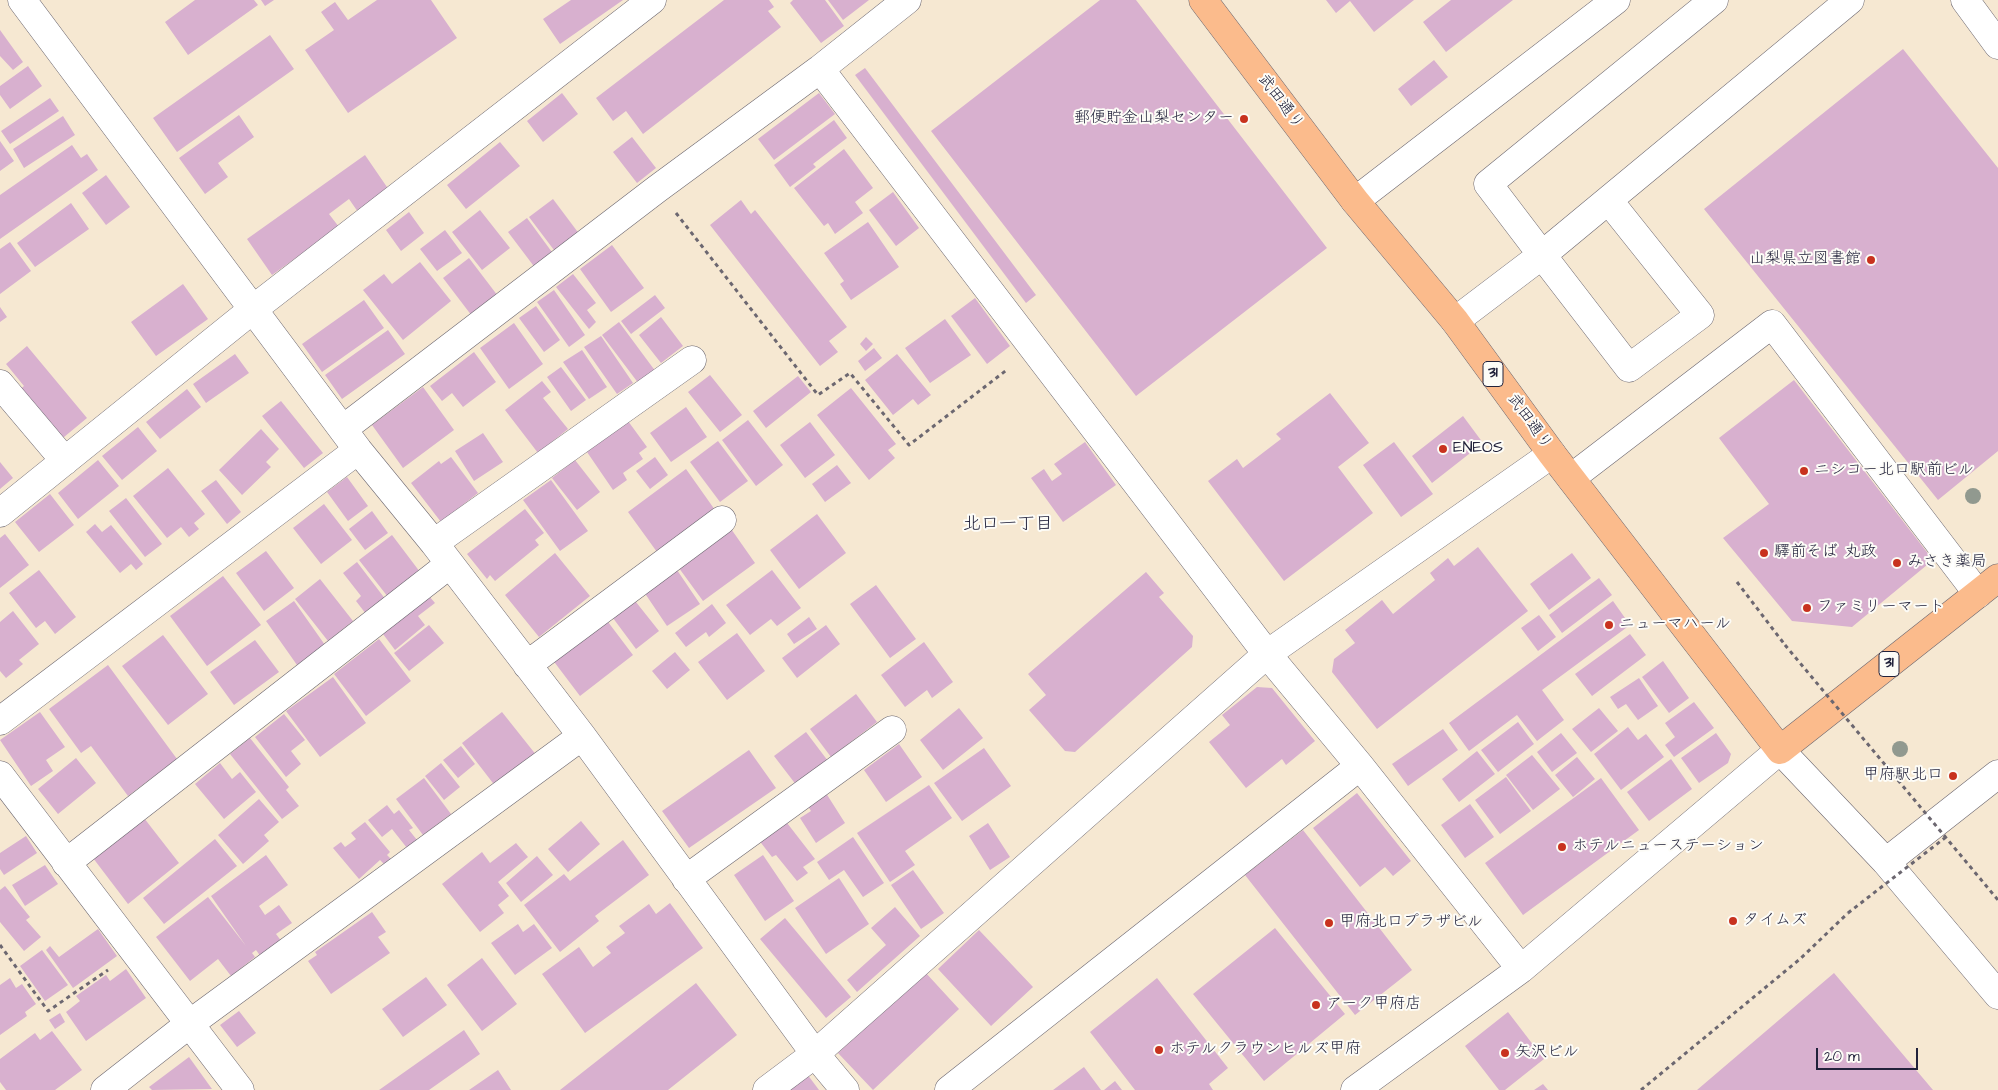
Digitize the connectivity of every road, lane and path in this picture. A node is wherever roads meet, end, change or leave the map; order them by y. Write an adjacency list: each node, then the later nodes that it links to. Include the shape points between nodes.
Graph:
1 (22, 0): 15 (street)
2 (652, 0): 15 (street)
3 (907, 0): 10 (street)
4 (1203, 0): 12 (main road, 武田通り / 31)
5 (1616, 0): 12 (street)
6 (1714, 0): 14 (street, via 1488,184)
7 (1965, 0): 9 (street)
8 (1845, 2): 13 (street)
9 (1996, 39)
10 (820, 69): 11 (street); 17 (street)
11 (658, 189): 17 (path, via 818,396 850,373 909,445); 20 (street)
12 (1355, 201): 16 (main road, 武田通り / 31)
13 (1609, 201): 14 (street); 14 (street, via 1700,315 1628,368)
14 (1542, 255): 16 (street)
15 (252, 310): 20 (street); 22 (street)
16 (1455, 321): 21 (main road, 武田通り / 31)
17 (1034, 349): 30 (street)
18 (692, 360): 26 (street)
19 (0, 384): 22 (street)
20 (350, 439): 26 (street); 32 (street)
21 (1552, 454): 23 (main road, 武田通り / 31); 30 (street)
22 (66, 461): 24 (street)
23 (1571, 478): 29 (street, via 1772,324); 35 (main road, 武田通り / 31)
24 (0, 513)
25 (722, 520): 31 (street)
26 (434, 543): 27 (street)
27 (450, 564): 31 (street); 41 (street)
28 (1737, 582): 39 (path, bridge, via 1785,645)
29 (1988, 586): 35 (main road, 31)
30 (1267, 654): 36 (street); 50 (street)
31 (527, 665): 34 (street)
32 (0, 721)
33 (892, 730): 42 (street)
34 (582, 736): 42 (street); 49 (street)
35 (1780, 750): 40 (street); 46 (street)
36 (1360, 766): 46 (street); 55 (street)
37 (1998, 774): 40 (street)
38 (0, 775): 41 (street)
39 (1946, 837): 43 (path, bridge); 57 (path, bridge, via 1848,913 1800,959)
40 (1886, 862): 47 (street)
41 (66, 863): 45 (street)
42 (686, 879): 50 (street)
43 (1998, 900)
44 (0, 945): 45 (path, via 48,1011)
45 (134, 952): 49 (street)
46 (1521, 968): 56 (street)
47 (1989, 970): 48 (street)
48 (1998, 995)
49 (188, 1025): 51 (street); 52 (street)
50 (816, 1054): 53 (street); 54 (street)
51 (104, 1090)
52 (240, 1090)
53 (767, 1090)
54 (845, 1090)
55 (949, 1090)
56 (1355, 1090)
57 (1641, 1090)

